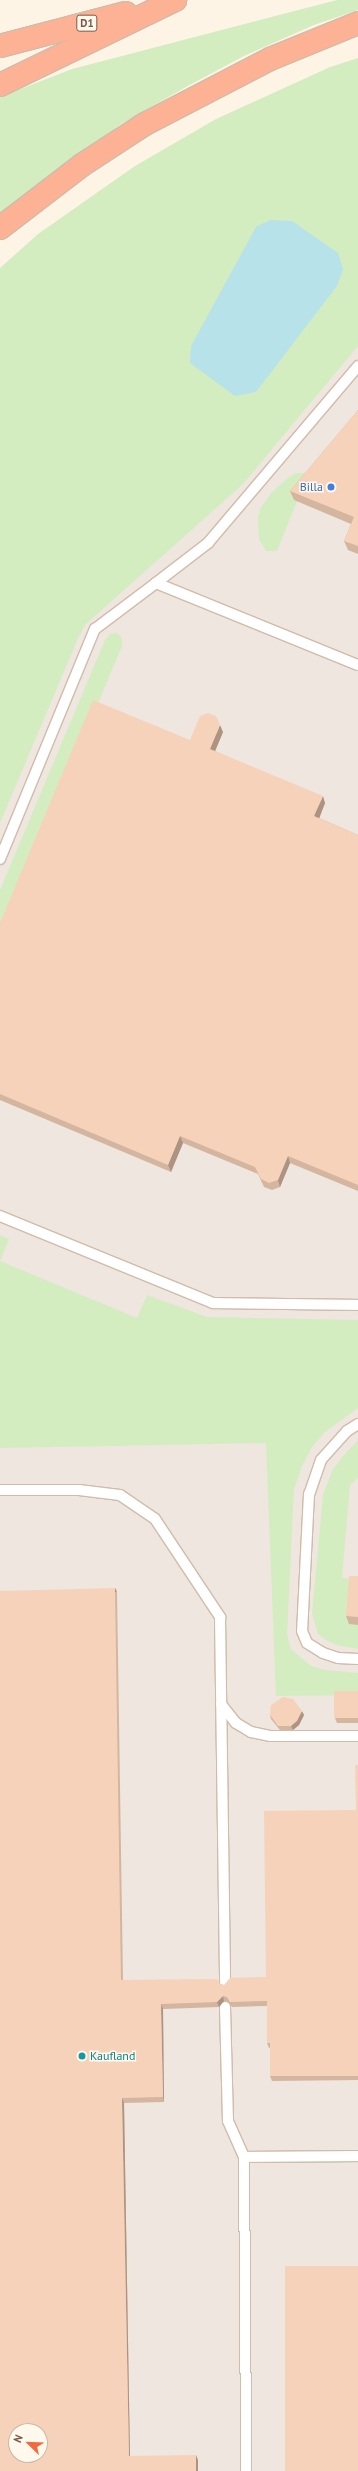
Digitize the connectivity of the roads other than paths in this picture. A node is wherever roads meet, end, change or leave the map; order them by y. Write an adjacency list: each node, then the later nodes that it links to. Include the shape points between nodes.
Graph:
1 (175, 0): 3 (highway, D1); 4 (highway)
2 (358, 23): 5 (highway, via 270,59 145,124 82,164)
3 (0, 46)
4 (0, 85)
5 (0, 228)
6 (358, 366): 7 (lane, via 208,544)
7 (156, 583): 8 (lane); 9 (lane, via 95,629)
8 (358, 665)
9 (0, 860)
10 (0, 1216): 11 (lane, via 213,1303)
11 (358, 1305)
12 (358, 1424): 14 (lane, via 346,1432 321,1460 309,1494 302,1631 307,1643 323,1654)
13 (0, 1490): 15 (lane, via 79,1490 120,1496 155,1519 220,1617)
14 (358, 1659)
15 (221, 1704): 16 (lane, via 236,1723 251,1732 270,1736); 17 (lane)
16 (358, 1736)
17 (225, 1983)
18 (225, 2007): 20 (lane, via 228,2121)
19 (358, 2156): 20 (lane)
20 (244, 2157): 21 (lane)
21 (246, 2471)

